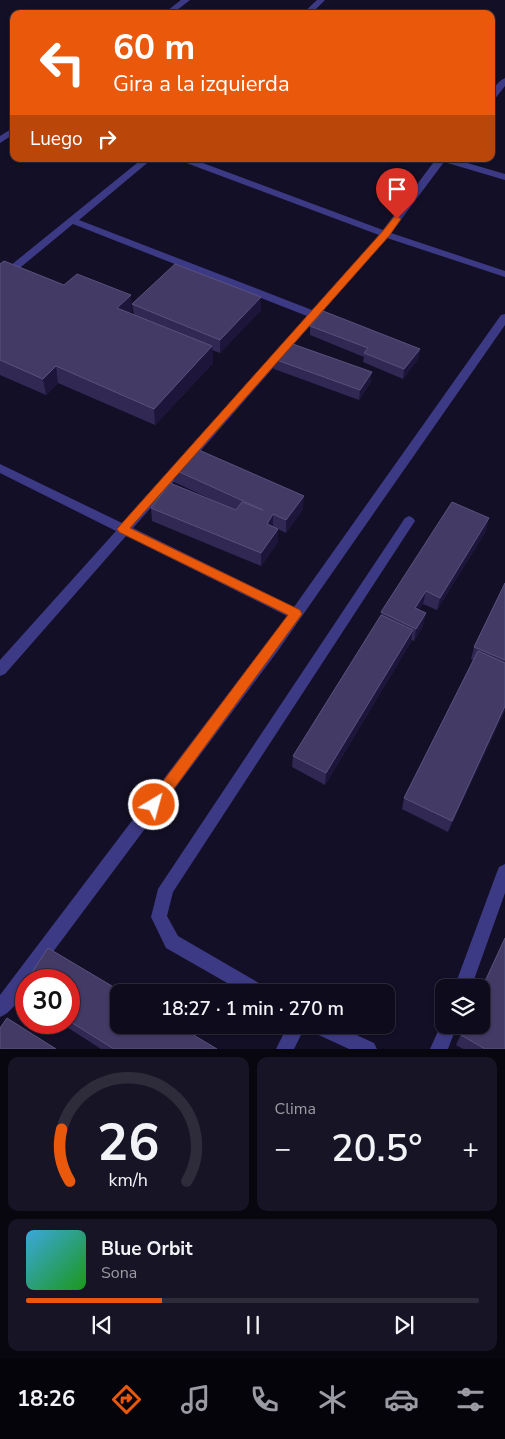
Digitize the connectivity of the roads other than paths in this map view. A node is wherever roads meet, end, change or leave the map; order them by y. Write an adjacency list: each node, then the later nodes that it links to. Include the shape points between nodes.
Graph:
1 (186, 0): 3 (street)
2 (321, 0): 4 (street)
3 (173, 10)
4 (310, 10)
5 (505, 81): 6 (street)
6 (495, 93)
7 (143, 162): 12 (street)
8 (192, 162): 13 (street)
9 (441, 162): 13 (street)
10 (453, 162): 11 (street)
11 (505, 177)
12 (72, 220): 15 (street); 16 (street)
13 (386, 234): 14 (street); 16 (street)
14 (505, 274)
15 (0, 279)
16 (313, 316): 20 (street)
17 (505, 317): 21 (street)
18 (0, 468): 20 (street)
19 (409, 521): 25 (street, via 166,889 159,917 172,942)
20 (123, 529): 21 (street); 22 (street)
21 (296, 614): 26 (street)
22 (0, 670)
23 (505, 872): 24 (street)
24 (465, 979)
25 (244, 984)
26 (0, 1009)
27 (292, 1034): 30 (street)
28 (336, 1034): 31 (street)
29 (445, 1034): 32 (street)
30 (285, 1049)
31 (368, 1049)
32 (439, 1049)

